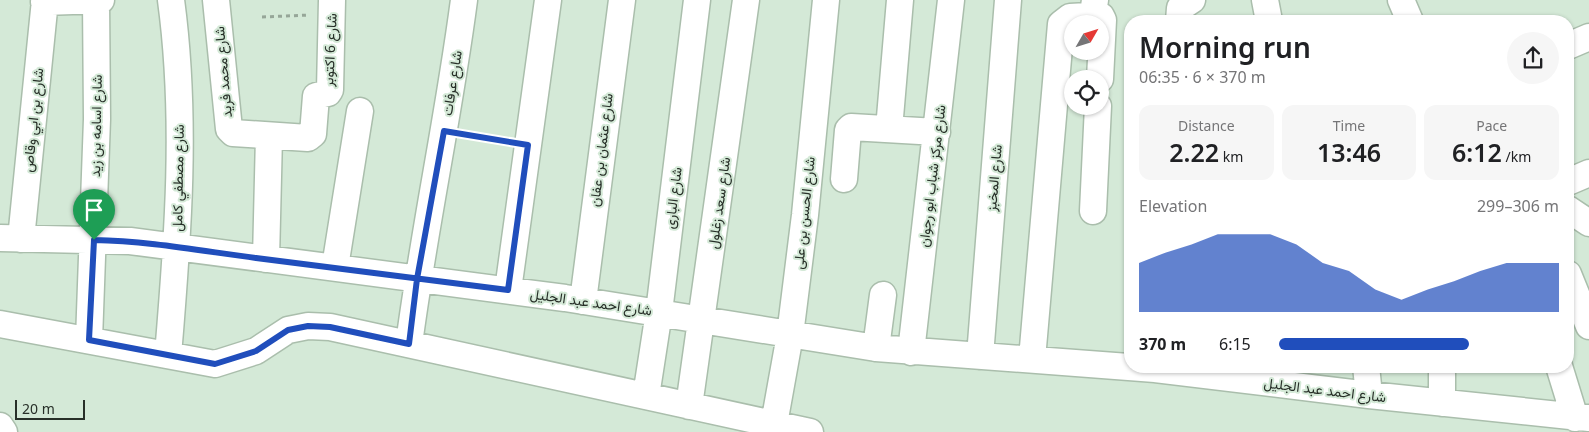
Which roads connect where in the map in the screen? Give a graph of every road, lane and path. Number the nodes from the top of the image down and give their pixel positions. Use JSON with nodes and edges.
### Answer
{"nodes":[{"id":1,"x":96,"y":0,"type":"edge"},
{"id":2,"x":101,"y":0,"type":"edge"},
{"id":3,"x":171,"y":0,"type":"edge"},
{"id":4,"x":216,"y":0,"type":"edge"},
{"id":5,"x":464,"y":0,"type":"edge"},
{"id":6,"x":548,"y":0,"type":"edge"},
{"id":7,"x":622,"y":0,"type":"edge"},
{"id":8,"x":697,"y":0,"type":"edge"},
{"id":9,"x":746,"y":0,"type":"edge"},
{"id":10,"x":826,"y":0,"type":"edge"},
{"id":11,"x":900,"y":0,"type":"edge"},
{"id":12,"x":951,"y":0,"type":"edge"},
{"id":13,"x":1008,"y":0,"type":"edge"},
{"id":14,"x":1192,"y":0,"type":"edge"},
{"id":15,"x":1265,"y":0,"type":"edge"},
{"id":16,"x":44,"y":1,"type":"edge"},
{"id":17,"x":332,"y":7,"type":"edge"},
{"id":18,"x":1094,"y":7,"type":"edge"},
{"id":19,"x":1179,"y":15,"type":"edge"},
{"id":20,"x":1268,"y":15,"type":"edge"},
{"id":21,"x":262,"y":17,"type":"dead end"},
{"id":22,"x":1589,"y":37,"type":"edge"},
{"id":23,"x":1574,"y":43,"type":"edge"},
{"id":24,"x":1100,"y":70,"type":"edge"},
{"id":25,"x":360,"y":111,"type":"dead end"},
{"id":26,"x":1098,"y":115,"type":"edge"},
{"id":27,"x":889,"y":129,"type":"junction"},
{"id":28,"x":444,"y":131,"type":"junction"},
{"id":29,"x":937,"y":132,"type":"junction"},
{"id":30,"x":269,"y":136,"type":"junction"},
{"id":31,"x":528,"y":145,"type":"junction"},
{"id":32,"x":1589,"y":173,"type":"edge"},
{"id":33,"x":844,"y":179,"type":"dead end"},
{"id":34,"x":1574,"y":179,"type":"edge"},
{"id":35,"x":1093,"y":211,"type":"dead end"},
{"id":36,"x":1574,"y":213,"type":"edge"},
{"id":37,"x":1589,"y":223,"type":"edge"},
{"id":38,"x":11,"y":239,"type":"edge"},
{"id":39,"x":94,"y":240,"type":"junction"},
{"id":40,"x":177,"y":248,"type":"junction"},
{"id":41,"x":266,"y":259,"type":"junction"},
{"id":42,"x":335,"y":268,"type":"junction"},
{"id":43,"x":417,"y":279,"type":"junction"},
{"id":44,"x":1574,"y":289,"type":"edge"},
{"id":45,"x":508,"y":290,"type":"junction"},
{"id":46,"x":884,"y":295,"type":"dead end"},
{"id":47,"x":583,"y":301,"type":"junction"},
{"id":48,"x":659,"y":312,"type":"junction"},
{"id":49,"x":703,"y":320,"type":"junction"},
{"id":50,"x":0,"y":324,"type":"edge"},
{"id":51,"x":1589,"y":326,"type":"edge"},
{"id":52,"x":790,"y":335,"type":"junction"},
{"id":53,"x":89,"y":340,"type":"junction"},
{"id":54,"x":409,"y":344,"type":"junction"},
{"id":55,"x":876,"y":348,"type":"junction"},
{"id":56,"x":911,"y":352,"type":"junction"},
{"id":57,"x":168,"y":355,"type":"junction"},
{"id":58,"x":980,"y":356,"type":"junction"},
{"id":59,"x":1032,"y":359,"type":"junction"},
{"id":60,"x":1124,"y":366,"type":"edge"},
{"id":61,"x":1250,"y":373,"type":"edge"},
{"id":62,"x":1367,"y":373,"type":"edge"},
{"id":63,"x":1442,"y":373,"type":"edge"},
{"id":64,"x":1562,"y":373,"type":"edge"},
{"id":65,"x":1310,"y":377,"type":"edge"},
{"id":66,"x":1369,"y":395,"type":"junction"},
{"id":67,"x":646,"y":396,"type":"junction"},
{"id":68,"x":1442,"y":403,"type":"junction"},
{"id":69,"x":690,"y":406,"type":"junction"},
{"id":70,"x":1582,"y":418,"type":"edge"},
{"id":71,"x":774,"y":424,"type":"junction"},
{"id":72,"x":0,"y":426,"type":"edge"},
{"id":73,"x":4,"y":432,"type":"edge"},
{"id":74,"x":810,"y":432,"type":"edge"}],
"edges":[{"from":1,"to":2,"type":"street"},
{"from":1,"to":16,"type":"street"},
{"from":1,"to":39,"type":"street","name":"شارع اسامه بن زيد"},
{"from":3,"to":40,"type":"street","name":"شارع مصطفي كامل"},
{"from":4,"to":30,"type":"street","name":"شارع محمد فريد"},
{"from":5,"to":28,"type":"street","name":"شارع عرفات"},
{"from":6,"to":31,"type":"street"},
{"from":7,"to":47,"type":"street","name":"شارع عثمان بن عفان"},
{"from":8,"to":48,"type":"street","name":"شارع البارى"},
{"from":9,"to":49,"type":"street","name":"شارع سعد زغلول"},
{"from":10,"to":52,"type":"street","name":"شارع الحسن بن على"},
{"from":11,"to":27,"type":"street"},
{"from":12,"to":29,"type":"street","name":"شارع مركز شباب ابو رجوان"},
{"from":13,"to":58,"type":"street","name":"شارع المخبز"},
{"from":14,"to":19,"type":"street"},
{"from":15,"to":20,"type":"street"},
{"from":16,"to":38,"type":"street","name":"شارع بن ابي وقاص"},
{"from":17,"to":21,"type":"path"},
{"from":17,"to":30,"type":"street","name":"شارع 6 اكتوبر"},
{"from":18,"to":24,"type":"street"},
{"from":18,"to":59,"type":"street"},
{"from":22,"to":23,"type":"street"},
{"from":25,"to":42,"type":"street"},
{"from":26,"to":35,"type":"street"},
{"from":27,"to":29,"type":"street"},
{"from":27,"to":33,"type":"street"},
{"from":28,"to":31,"type":"path"},
{"from":28,"to":43,"type":"street","name":"شارع عرفات"},
{"from":29,"to":56,"type":"street","name":"شارع مركز شباب ابو رجوان"},
{"from":30,"to":41,"type":"street"},
{"from":31,"to":45,"type":"street"},
{"from":32,"to":34,"type":"street"},
{"from":36,"to":37,"type":"street"},
{"from":38,"to":39,"type":"street","name":"شارع احمد عبد الجليل"},
{"from":39,"to":40,"type":"street","name":"شارع احمد عبد الجليل"},
{"from":39,"to":53,"type":"street","name":"شارع اسامه بن زيد"},
{"from":40,"to":41,"type":"street","name":"شارع احمد عبد الجليل"},
{"from":40,"to":57,"type":"street","name":"شارع مصطفي كامل"},
{"from":41,"to":42,"type":"street","name":"شارع احمد عبد الجليل"},
{"from":42,"to":43,"type":"street","name":"شارع احمد عبد الجليل"},
{"from":43,"to":45,"type":"street","name":"شارع احمد عبد الجليل"},
{"from":43,"to":54,"type":"street","name":"شارع عرفات"},
{"from":44,"to":51,"type":"street"},
{"from":45,"to":47,"type":"street","name":"شارع احمد عبد الجليل"},
{"from":46,"to":55,"type":"street"},
{"from":47,"to":48,"type":"street","name":"شارع احمد عبد الجليل"},
{"from":48,"to":49,"type":"street","name":"شارع احمد عبد الجليل"},
{"from":48,"to":67,"type":"street","name":"شارع البارى"},
{"from":49,"to":52,"type":"street","name":"شارع احمد عبد الجليل"},
{"from":49,"to":69,"type":"street","name":"شارع سعد زغلول"},
{"from":50,"to":53,"type":"street"},
{"from":52,"to":55,"type":"street","name":"شارع احمد عبد الجليل"},
{"from":52,"to":71,"type":"street","name":"شارع الحسن بن على"},
{"from":53,"to":57,"type":"street"},
{"from":54,"to":57,"type":"street"},
{"from":54,"to":67,"type":"street"},
{"from":55,"to":56,"type":"street","name":"شارع احمد عبد الجليل"},
{"from":56,"to":58,"type":"street","name":"شارع احمد عبد الجليل"},
{"from":58,"to":59,"type":"street","name":"شارع احمد عبد الجليل"},
{"from":59,"to":60,"type":"street","name":"شارع احمد عبد الجليل"},
{"from":61,"to":65,"type":"street","name":"شارع احمد عبد الجليل"},
{"from":62,"to":66,"type":"street"},
{"from":63,"to":68,"type":"street"},
{"from":64,"to":70,"type":"street"},
{"from":65,"to":66,"type":"street","name":"شارع احمد عبد الجليل"},
{"from":66,"to":68,"type":"street","name":"شارع احمد عبد الجليل"},
{"from":67,"to":69,"type":"street"},
{"from":68,"to":70,"type":"street","name":"شارع احمد عبد الجليل"},
{"from":69,"to":71,"type":"street"},
{"from":71,"to":74,"type":"street"},
{"from":72,"to":73,"type":"street"}]}
